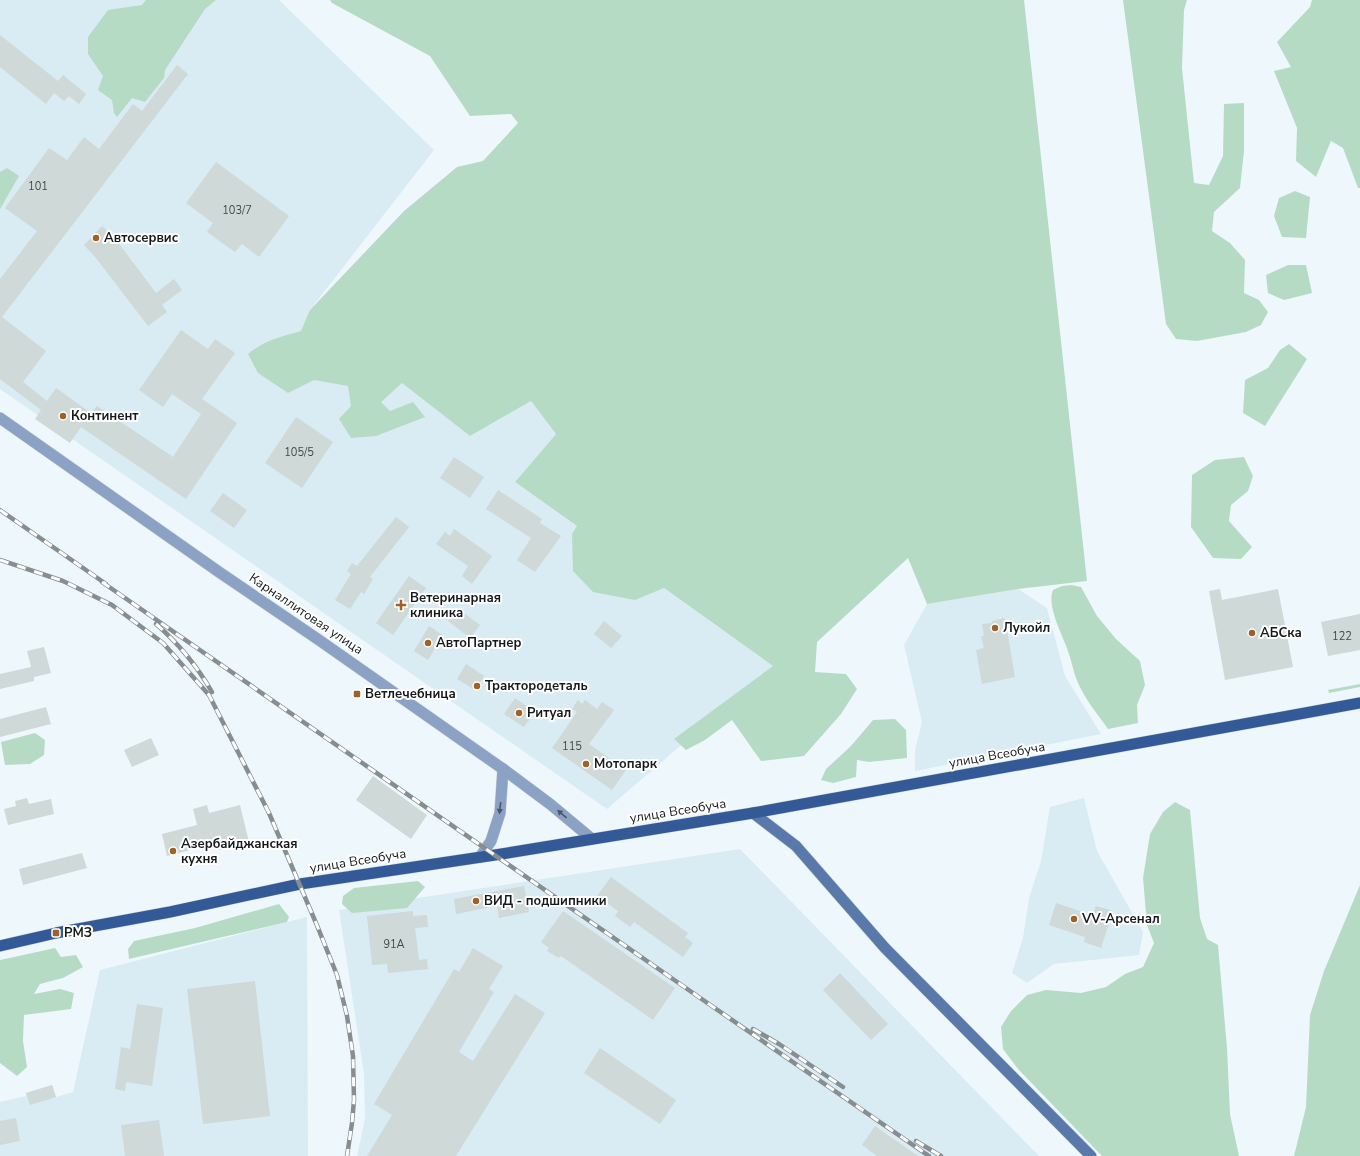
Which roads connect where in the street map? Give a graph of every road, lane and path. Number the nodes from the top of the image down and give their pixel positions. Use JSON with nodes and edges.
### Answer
{"nodes":[{"id":1,"x":0,"y":418,"type":"edge"},
{"id":2,"x":1360,"y":703,"type":"edge"},
{"id":3,"x":503,"y":769,"type":"junction"},
{"id":4,"x":753,"y":813,"type":"junction"},
{"id":5,"x":592,"y":839,"type":"junction"},
{"id":6,"x":480,"y":857,"type":"junction"},
{"id":7,"x":0,"y":946,"type":"edge"},
{"id":8,"x":1091,"y":1156,"type":"edge"}],
"edges":[{"from":1,"to":3,"type":"street","name":"Карналлитовая улица"},
{"from":2,"to":4,"type":"main road","name":"улица Всеобуча"},
{"from":5,"to":3,"type":"street","name":"Карналлитовая улица","one_way":true},
{"from":3,"to":6,"type":"street","one_way":true},
{"from":4,"to":5,"type":"main road","name":"улица Всеобуча"},
{"from":4,"to":8,"type":"main road"},
{"from":5,"to":6,"type":"main road","name":"улица Всеобуча"},
{"from":6,"to":7,"type":"main road","name":"улица Всеобуча"}]}
